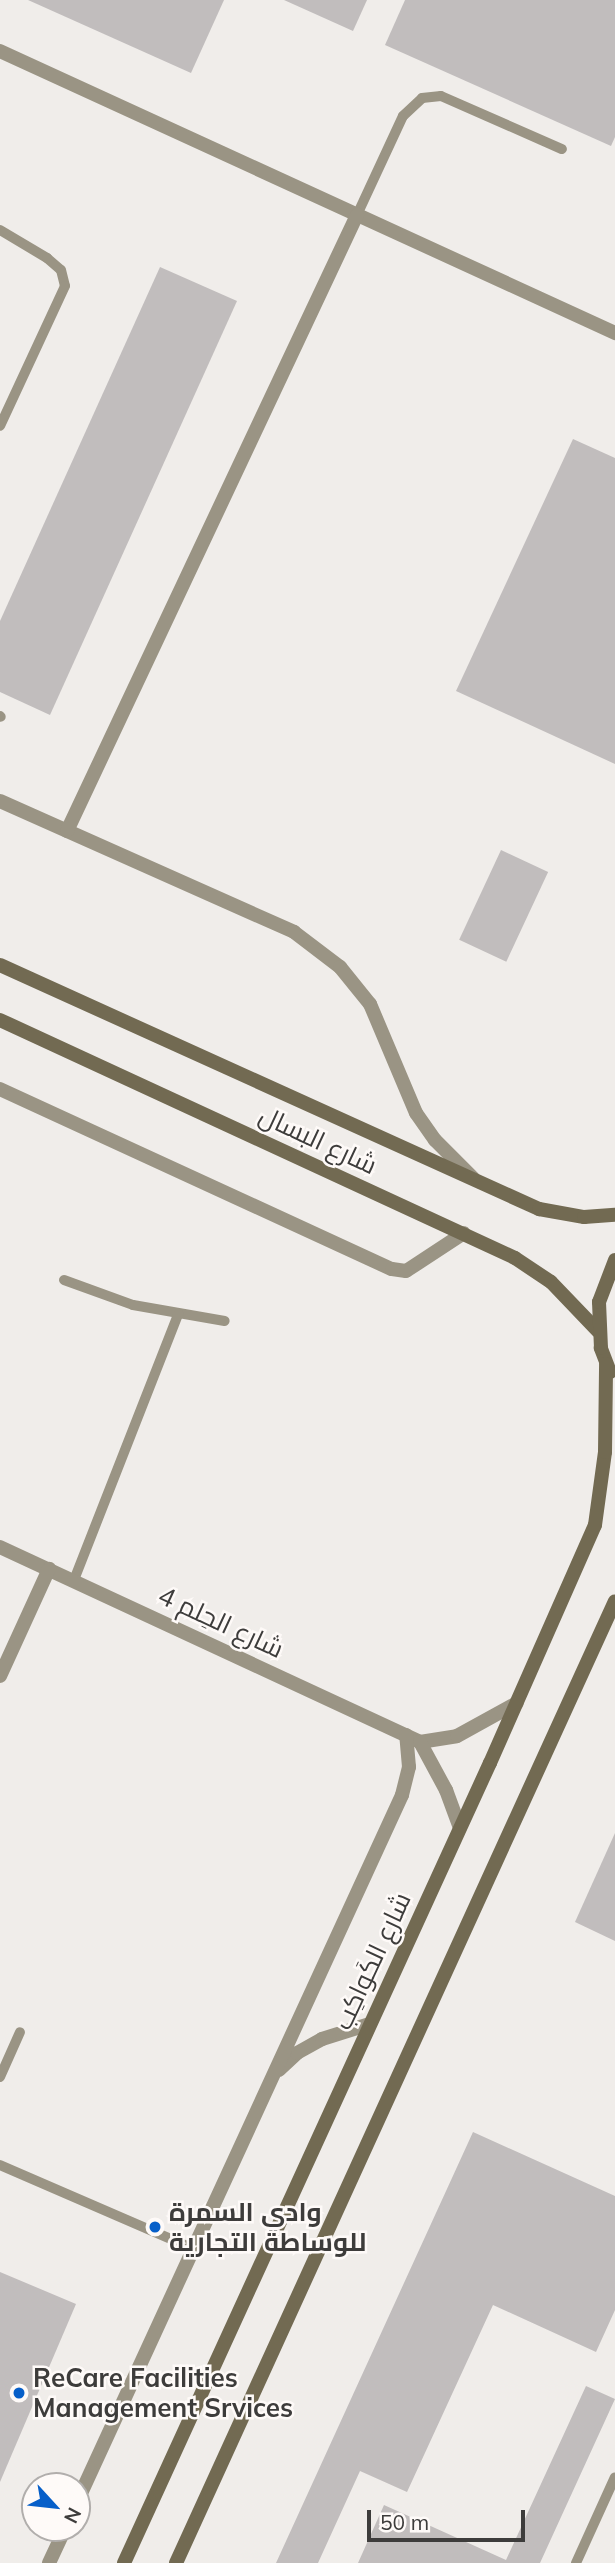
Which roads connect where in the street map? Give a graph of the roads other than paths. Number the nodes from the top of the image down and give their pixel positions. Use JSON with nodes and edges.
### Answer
{"nodes":[{"id":1,"x":0,"y":51,"type":"edge"},
{"id":2,"x":562,"y":149,"type":"dead end"},
{"id":3,"x":357,"y":215,"type":"junction"},
{"id":4,"x":0,"y":230,"type":"edge"},
{"id":5,"x":615,"y":333,"type":"edge"},
{"id":6,"x":0,"y":426,"type":"edge"},
{"id":7,"x":0,"y":801,"type":"edge"},
{"id":8,"x":67,"y":831,"type":"junction"},
{"id":9,"x":0,"y":964,"type":"edge"},
{"id":10,"x":0,"y":1020,"type":"edge"},
{"id":11,"x":0,"y":1089,"type":"edge"},
{"id":12,"x":474,"y":1179,"type":"junction"},
{"id":13,"x":615,"y":1215,"type":"edge"},
{"id":14,"x":464,"y":1233,"type":"junction"},
{"id":15,"x":615,"y":1260,"type":"edge"},
{"id":16,"x":64,"y":1280,"type":"dead end"},
{"id":17,"x":178,"y":1314,"type":"junction"},
{"id":18,"x":225,"y":1321,"type":"dead end"},
{"id":19,"x":598,"y":1331,"type":"junction"},
{"id":20,"x":606,"y":1364,"type":"junction"},
{"id":21,"x":615,"y":1381,"type":"edge"},
{"id":22,"x":0,"y":1547,"type":"edge"},
{"id":23,"x":48,"y":1569,"type":"junction"},
{"id":24,"x":74,"y":1580,"type":"junction"},
{"id":25,"x":615,"y":1601,"type":"edge"},
{"id":26,"x":0,"y":1676,"type":"edge"},
{"id":27,"x":516,"y":1703,"type":"junction"},
{"id":28,"x":406,"y":1735,"type":"junction"},
{"id":29,"x":420,"y":1742,"type":"junction"},
{"id":30,"x":460,"y":1828,"type":"junction"},
{"id":31,"x":370,"y":2024,"type":"junction"},
{"id":32,"x":20,"y":2032,"type":"dead end"},
{"id":33,"x":275,"y":2073,"type":"junction"},
{"id":34,"x":0,"y":2077,"type":"edge"},
{"id":35,"x":0,"y":2165,"type":"edge"},
{"id":36,"x":194,"y":2249,"type":"junction"},
{"id":37,"x":91,"y":2472,"type":"edge"},
{"id":38,"x":615,"y":2477,"type":"edge"},
{"id":39,"x":59,"y":2542,"type":"edge"},
{"id":40,"x":49,"y":2563,"type":"edge"},
{"id":41,"x":124,"y":2563,"type":"edge"},
{"id":42,"x":176,"y":2563,"type":"edge"},
{"id":43,"x":576,"y":2563,"type":"edge"}],
"edges":[{"from":1,"to":3,"type":"street"},
{"from":2,"to":3,"type":"lane"},
{"from":3,"to":5,"type":"street"},
{"from":3,"to":8,"type":"street"},
{"from":4,"to":6,"type":"lane"},
{"from":7,"to":8,"type":"street"},
{"from":8,"to":12,"type":"street"},
{"from":9,"to":12,"type":"street","name":"شارع البسال"},
{"from":10,"to":14,"type":"street","name":"شارع البسال"},
{"from":11,"to":14,"type":"street"},
{"from":12,"to":13,"type":"street","name":"شارع البسال"},
{"from":14,"to":19,"type":"street","name":"شارع البسال"},
{"from":15,"to":19,"type":"street"},
{"from":16,"to":17,"type":"lane"},
{"from":17,"to":18,"type":"lane"},
{"from":17,"to":24,"type":"lane"},
{"from":19,"to":20,"type":"street"},
{"from":20,"to":21,"type":"street"},
{"from":20,"to":27,"type":"street","name":"شارع الكَواكِب"},
{"from":22,"to":23,"type":"street","name":"شارع الحِلم 4"},
{"from":23,"to":24,"type":"street","name":"شارع الحِلم 4"},
{"from":23,"to":26,"type":"street"},
{"from":24,"to":28,"type":"street","name":"شارع الحِلم 4"},
{"from":25,"to":42,"type":"street"},
{"from":27,"to":29,"type":"street"},
{"from":27,"to":30,"type":"street","name":"شارع الكَواكِب"},
{"from":28,"to":29,"type":"street","name":"شارع الحِلم 4"},
{"from":28,"to":33,"type":"street"},
{"from":29,"to":30,"type":"street"},
{"from":30,"to":31,"type":"street","name":"شارع الكَواكِب"},
{"from":31,"to":33,"type":"street"},
{"from":31,"to":41,"type":"street","name":"شارع الكَواكِب"},
{"from":32,"to":34,"type":"lane"},
{"from":33,"to":36,"type":"street"},
{"from":35,"to":36,"type":"lane"},
{"from":36,"to":37,"type":"street"},
{"from":38,"to":43,"type":"lane"},
{"from":39,"to":40,"type":"street"}]}
